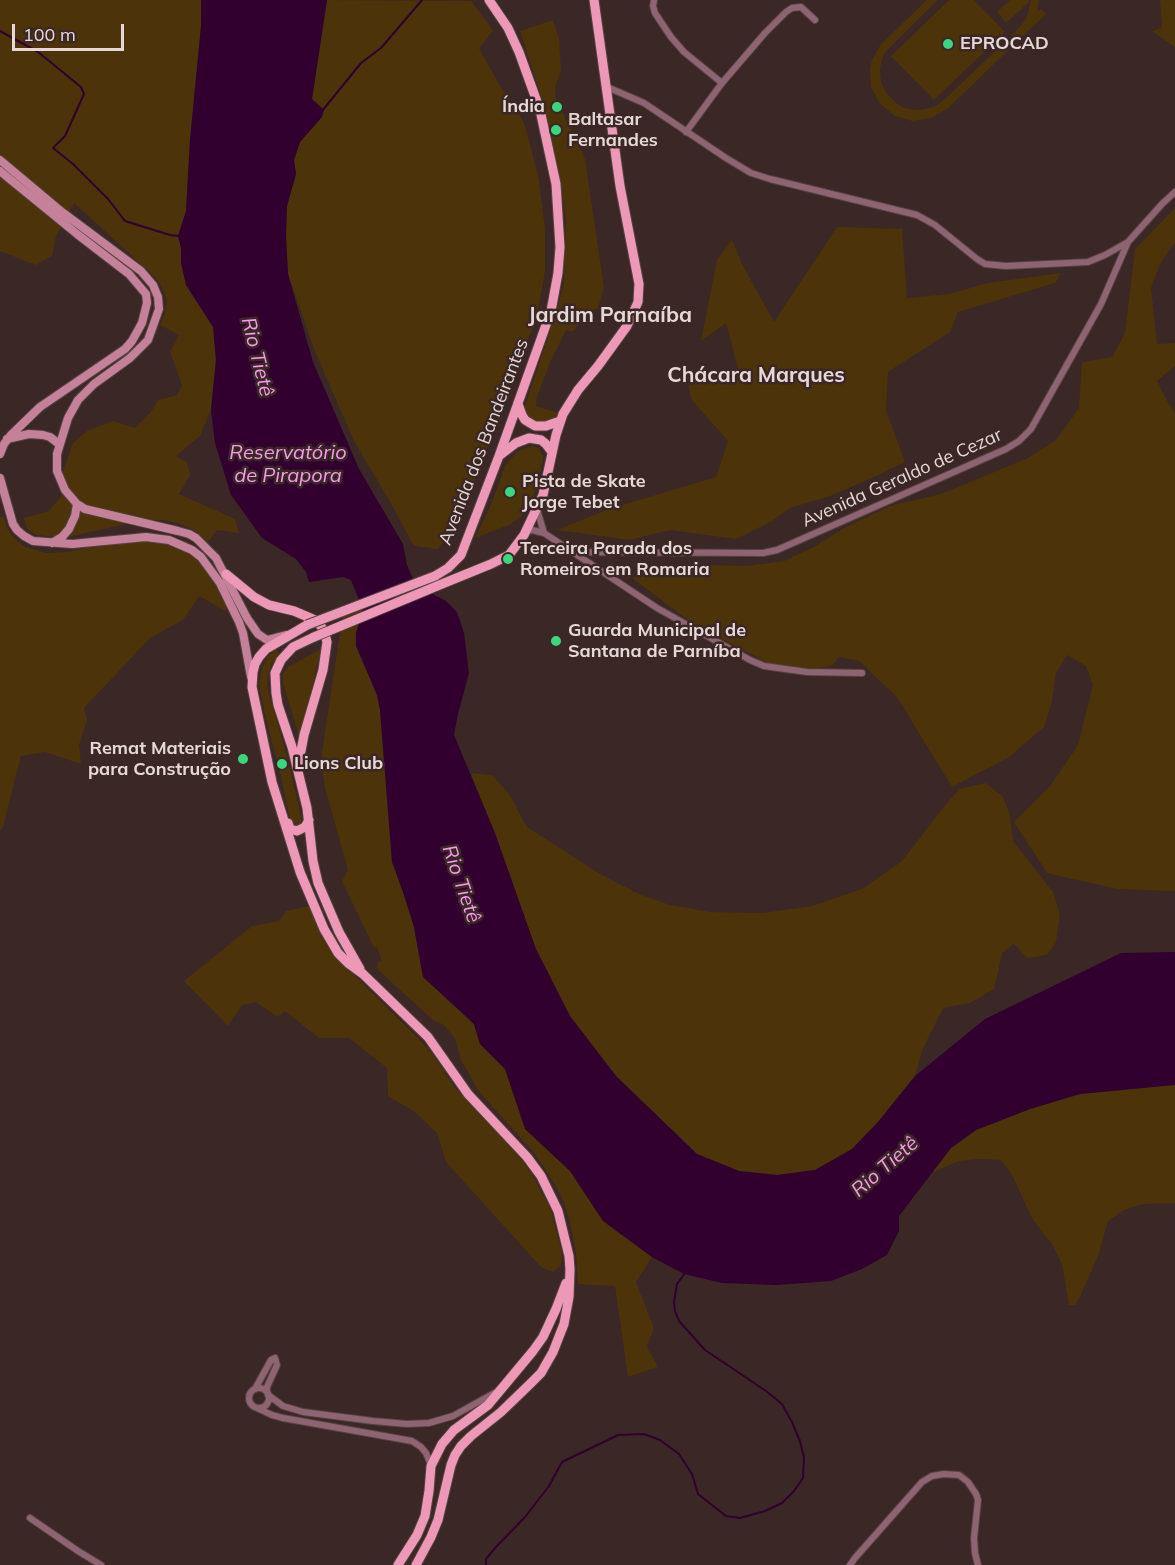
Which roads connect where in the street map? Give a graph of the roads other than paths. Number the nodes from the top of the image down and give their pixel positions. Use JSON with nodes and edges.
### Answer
{"nodes":[{"id":1,"x":489,"y":0,"type":"edge"},
{"id":2,"x":594,"y":0,"type":"edge"},
{"id":3,"x":654,"y":0,"type":"edge"},
{"id":4,"x":815,"y":20,"type":"dead end"},
{"id":5,"x":723,"y":83,"type":"junction"},
{"id":6,"x":607,"y":87,"type":"junction"},
{"id":7,"x":686,"y":132,"type":"junction"},
{"id":8,"x":0,"y":160,"type":"edge"},
{"id":9,"x":0,"y":171,"type":"edge"},
{"id":10,"x":1175,"y":192,"type":"edge"},
{"id":11,"x":1128,"y":242,"type":"junction"},
{"id":12,"x":518,"y":404,"type":"junction"},
{"id":13,"x":560,"y":422,"type":"junction"},
{"id":14,"x":7,"y":439,"type":"junction"},
{"id":15,"x":59,"y":444,"type":"junction"},
{"id":16,"x":552,"y":452,"type":"junction"},
{"id":17,"x":0,"y":454,"type":"edge"},
{"id":18,"x":499,"y":456,"type":"junction"},
{"id":19,"x":0,"y":478,"type":"edge"},
{"id":20,"x":77,"y":504,"type":"junction"},
{"id":21,"x":537,"y":509,"type":"junction"},
{"id":22,"x":544,"y":533,"type":"junction"},
{"id":23,"x":524,"y":535,"type":"junction"},
{"id":24,"x":52,"y":543,"type":"junction"},
{"id":25,"x":574,"y":552,"type":"junction"},
{"id":26,"x":226,"y":574,"type":"junction"},
{"id":27,"x":292,"y":633,"type":"junction"},
{"id":28,"x":862,"y":673,"type":"dead end"},
{"id":29,"x":252,"y":687,"type":"junction"},
{"id":30,"x":298,"y":769,"type":"junction"},
{"id":31,"x":272,"y":782,"type":"junction"},
{"id":32,"x":309,"y":820,"type":"junction"},
{"id":33,"x":363,"y":974,"type":"junction"},
{"id":34,"x":570,"y":1269,"type":"junction"},
{"id":35,"x":255,"y":1389,"type":"junction"},
{"id":36,"x":501,"y":1389,"type":"junction"},
{"id":37,"x":267,"y":1394,"type":"junction"},
{"id":38,"x":257,"y":1407,"type":"junction"},
{"id":39,"x":431,"y":1466,"type":"junction"},
{"id":40,"x":30,"y":1518,"type":"dead end"},
{"id":41,"x":101,"y":1565,"type":"edge"},
{"id":42,"x":398,"y":1565,"type":"edge"},
{"id":43,"x":416,"y":1565,"type":"edge"},
{"id":44,"x":850,"y":1565,"type":"edge"},
{"id":45,"x":978,"y":1565,"type":"edge"}],
"edges":[{"from":1,"to":12,"type":"main road","name":"Avenida dos Bandeirantes"},
{"from":2,"to":6,"type":"main road"},
{"from":3,"to":5,"type":"street"},
{"from":4,"to":5,"type":"street"},
{"from":5,"to":7,"type":"street"},
{"from":6,"to":7,"type":"street"},
{"from":6,"to":13,"type":"main road"},
{"from":7,"to":11,"type":"street"},
{"from":8,"to":15,"type":"main road"},
{"from":9,"to":14,"type":"main road"},
{"from":10,"to":11,"type":"street","name":"Avenida Geraldo de Cezar"},
{"from":11,"to":25,"type":"street","name":"Avenida Geraldo de Cezar"},
{"from":12,"to":13,"type":"main road"},
{"from":12,"to":18,"type":"main road","name":"Avenida dos Bandeirantes"},
{"from":13,"to":16,"type":"main road"},
{"from":14,"to":15,"type":"main road"},
{"from":14,"to":17,"type":"main road"},
{"from":15,"to":20,"type":"main road"},
{"from":16,"to":18,"type":"main road"},
{"from":16,"to":21,"type":"main road"},
{"from":18,"to":27,"type":"main road","name":"Avenida dos Bandeirantes","bridge":true},
{"from":19,"to":24,"type":"main road"},
{"from":20,"to":24,"type":"main road"},
{"from":20,"to":26,"type":"main road"},
{"from":21,"to":22,"type":"street"},
{"from":21,"to":23,"type":"main road"},
{"from":22,"to":23,"type":"street"},
{"from":22,"to":25,"type":"street"},
{"from":23,"to":30,"type":"main road","bridge":true},
{"from":24,"to":29,"type":"main road"},
{"from":25,"to":28,"type":"street"},
{"from":26,"to":27,"type":"main road"},
{"from":26,"to":30,"type":"main road"},
{"from":27,"to":29,"type":"main road","name":"Avenida dos Bandeirantes"},
{"from":29,"to":31,"type":"main road"},
{"from":30,"to":32,"type":"main road"},
{"from":31,"to":32,"type":"main road"},
{"from":31,"to":33,"type":"main road"},
{"from":32,"to":33,"type":"main road"},
{"from":33,"to":34,"type":"main road"},
{"from":34,"to":36,"type":"main road"},
{"from":34,"to":43,"type":"main road"},
{"from":35,"to":37,"type":"street"},
{"from":35,"to":37,"type":"street"},
{"from":35,"to":38,"type":"street"},
{"from":36,"to":37,"type":"street"},
{"from":36,"to":39,"type":"main road"},
{"from":37,"to":38,"type":"street"},
{"from":38,"to":39,"type":"street"},
{"from":39,"to":42,"type":"main road"},
{"from":40,"to":41,"type":"street"},
{"from":44,"to":45,"type":"street"}]}
